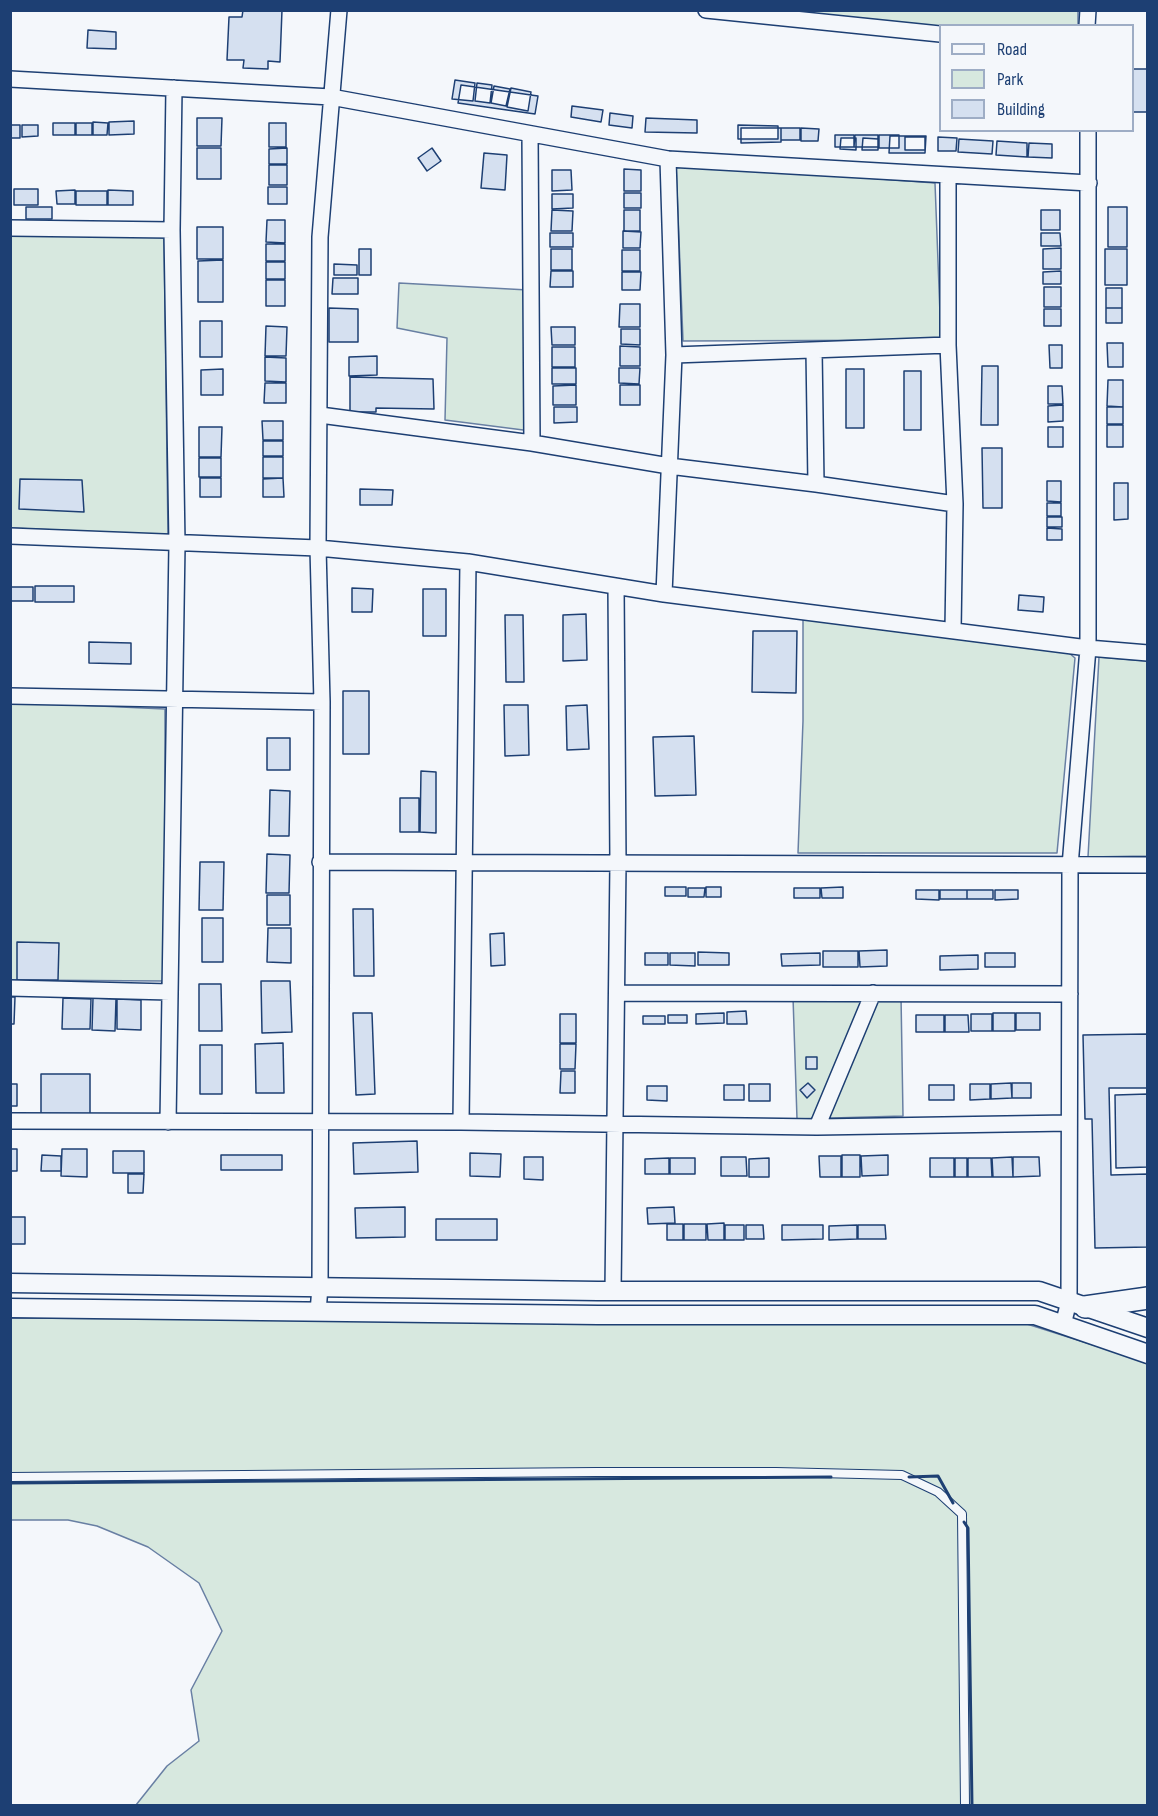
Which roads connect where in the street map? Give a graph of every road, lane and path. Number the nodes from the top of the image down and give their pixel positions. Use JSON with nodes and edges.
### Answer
{"nodes":[{"id":1,"x":339,"y":10,"type":"edge"},
{"id":2,"x":706,"y":10,"type":"edge"},
{"id":3,"x":939,"y":34,"type":"edge"},
{"id":4,"x":10,"y":79,"type":"edge"},
{"id":5,"x":174,"y":88,"type":"junction"},
{"id":6,"x":332,"y":97,"type":"junction"},
{"id":7,"x":1088,"y":132,"type":"edge"},
{"id":8,"x":530,"y":134,"type":"junction"},
{"id":9,"x":668,"y":159,"type":"junction"},
{"id":10,"x":948,"y":175,"type":"junction"},
{"id":11,"x":1089,"y":183,"type":"junction"},
{"id":12,"x":10,"y":228,"type":"edge"},
{"id":13,"x":172,"y":230,"type":"junction"},
{"id":14,"x":948,"y":345,"type":"junction"},
{"id":15,"x":814,"y":350,"type":"junction"},
{"id":16,"x":674,"y":355,"type":"junction"},
{"id":17,"x":320,"y":415,"type":"junction"},
{"id":18,"x":532,"y":443,"type":"junction"},
{"id":19,"x":669,"y":466,"type":"junction"},
{"id":20,"x":816,"y":484,"type":"junction"},
{"id":21,"x":955,"y":504,"type":"junction"},
{"id":22,"x":10,"y":536,"type":"edge"},
{"id":23,"x":177,"y":544,"type":"junction"},
{"id":24,"x":318,"y":548,"type":"junction"},
{"id":25,"x":468,"y":562,"type":"junction"},
{"id":26,"x":616,"y":586,"type":"junction"},
{"id":27,"x":664,"y":594,"type":"junction"},
{"id":28,"x":953,"y":630,"type":"junction"},
{"id":29,"x":1088,"y":648,"type":"junction"},
{"id":30,"x":1148,"y":653,"type":"edge"},
{"id":31,"x":10,"y":696,"type":"edge"},
{"id":32,"x":174,"y":700,"type":"junction"},
{"id":33,"x":322,"y":702,"type":"junction"},
{"id":34,"x":320,"y":862,"type":"junction"},
{"id":35,"x":463,"y":863,"type":"junction"},
{"id":36,"x":618,"y":863,"type":"junction"},
{"id":37,"x":1148,"y":865,"type":"edge"},
{"id":38,"x":1070,"y":866,"type":"junction"},
{"id":39,"x":10,"y":988,"type":"edge"},
{"id":40,"x":170,"y":992,"type":"junction"},
{"id":41,"x":617,"y":993,"type":"junction"},
{"id":42,"x":873,"y":993,"type":"junction"},
{"id":43,"x":1070,"y":994,"type":"junction"},
{"id":44,"x":10,"y":1121,"type":"edge"},
{"id":45,"x":168,"y":1122,"type":"junction"},
{"id":46,"x":320,"y":1122,"type":"junction"},
{"id":47,"x":461,"y":1122,"type":"junction"},
{"id":48,"x":1069,"y":1123,"type":"junction"},
{"id":49,"x":615,"y":1125,"type":"junction"},
{"id":50,"x":817,"y":1127,"type":"junction"},
{"id":51,"x":10,"y":1283,"type":"edge"},
{"id":52,"x":320,"y":1287,"type":"junction"},
{"id":53,"x":614,"y":1291,"type":"junction"},
{"id":54,"x":1148,"y":1298,"type":"edge"},
{"id":55,"x":1077,"y":1304,"type":"junction"},
{"id":56,"x":10,"y":1308,"type":"edge"},
{"id":57,"x":318,"y":1312,"type":"junction"},
{"id":58,"x":1063,"y":1325,"type":"junction"},
{"id":59,"x":1148,"y":1328,"type":"edge"},
{"id":60,"x":1148,"y":1354,"type":"edge"},
{"id":61,"x":10,"y":1477,"type":"edge"},
{"id":62,"x":965,"y":1806,"type":"edge"}],
"edges":[{"from":1,"to":6,"type":"street"},
{"from":2,"to":3,"type":"street"},
{"from":4,"to":5,"type":"street"},
{"from":5,"to":6,"type":"street"},
{"from":5,"to":13,"type":"street"},
{"from":6,"to":8,"type":"street"},
{"from":6,"to":17,"type":"street"},
{"from":7,"to":11,"type":"street"},
{"from":8,"to":9,"type":"street"},
{"from":8,"to":18,"type":"street"},
{"from":9,"to":10,"type":"street"},
{"from":9,"to":16,"type":"street"},
{"from":10,"to":11,"type":"street"},
{"from":10,"to":14,"type":"street"},
{"from":11,"to":29,"type":"street"},
{"from":12,"to":13,"type":"street"},
{"from":13,"to":23,"type":"street"},
{"from":14,"to":15,"type":"street"},
{"from":14,"to":21,"type":"street"},
{"from":15,"to":16,"type":"street"},
{"from":15,"to":20,"type":"street"},
{"from":16,"to":19,"type":"street"},
{"from":17,"to":18,"type":"street"},
{"from":17,"to":24,"type":"street"},
{"from":18,"to":19,"type":"street"},
{"from":19,"to":20,"type":"street"},
{"from":19,"to":27,"type":"street"},
{"from":20,"to":21,"type":"street"},
{"from":21,"to":28,"type":"street"},
{"from":22,"to":23,"type":"street"},
{"from":23,"to":24,"type":"street"},
{"from":23,"to":32,"type":"street"},
{"from":24,"to":25,"type":"street"},
{"from":24,"to":33,"type":"street"},
{"from":25,"to":26,"type":"street"},
{"from":25,"to":35,"type":"street"},
{"from":26,"to":27,"type":"street"},
{"from":26,"to":36,"type":"street"},
{"from":27,"to":28,"type":"street"},
{"from":28,"to":29,"type":"street"},
{"from":29,"to":30,"type":"street"},
{"from":29,"to":38,"type":"street"},
{"from":31,"to":32,"type":"street"},
{"from":32,"to":33,"type":"street"},
{"from":32,"to":40,"type":"street"},
{"from":33,"to":34,"type":"street"},
{"from":34,"to":35,"type":"street"},
{"from":34,"to":46,"type":"street"},
{"from":35,"to":36,"type":"street"},
{"from":35,"to":47,"type":"street"},
{"from":36,"to":38,"type":"street"},
{"from":36,"to":41,"type":"street"},
{"from":37,"to":38,"type":"street"},
{"from":38,"to":43,"type":"street"},
{"from":39,"to":40,"type":"street"},
{"from":40,"to":45,"type":"street"},
{"from":41,"to":42,"type":"street"},
{"from":41,"to":49,"type":"street"},
{"from":42,"to":43,"type":"street"},
{"from":42,"to":50,"type":"street"},
{"from":43,"to":48,"type":"street"},
{"from":44,"to":45,"type":"street"},
{"from":45,"to":46,"type":"street"},
{"from":46,"to":47,"type":"street"},
{"from":46,"to":52,"type":"street"},
{"from":47,"to":49,"type":"street"},
{"from":48,"to":50,"type":"street"},
{"from":48,"to":55,"type":"street"},
{"from":49,"to":50,"type":"street"},
{"from":49,"to":53,"type":"street"},
{"from":51,"to":52,"type":"street"},
{"from":52,"to":53,"type":"street"},
{"from":52,"to":57,"type":"street"},
{"from":53,"to":55,"type":"street"},
{"from":54,"to":55,"type":"main road"},
{"from":55,"to":58,"type":"street"},
{"from":55,"to":59,"type":"street"},
{"from":56,"to":57,"type":"street"},
{"from":57,"to":58,"type":"street"},
{"from":58,"to":60,"type":"street"},
{"from":61,"to":62,"type":"lane"}]}
